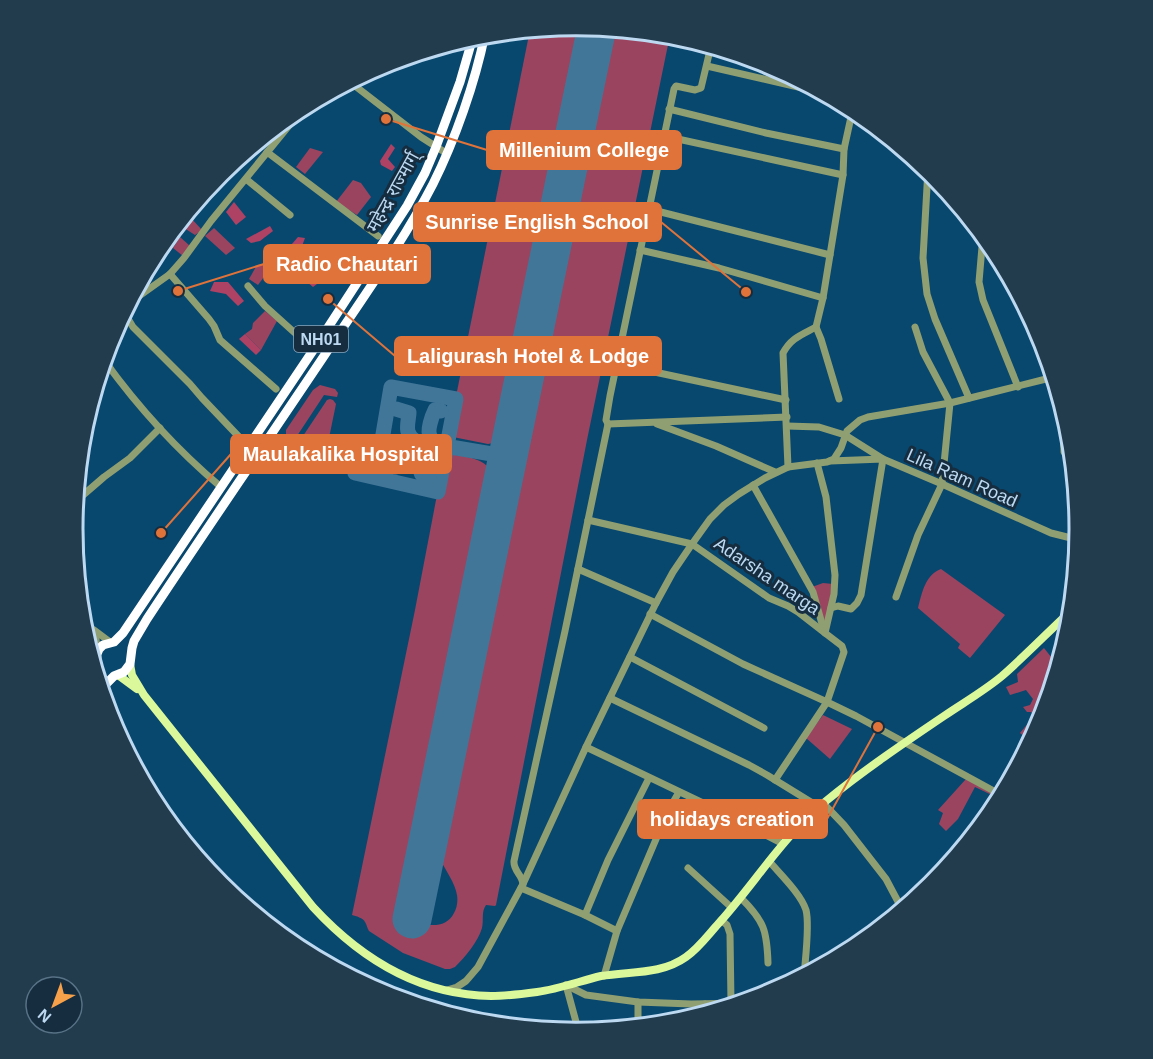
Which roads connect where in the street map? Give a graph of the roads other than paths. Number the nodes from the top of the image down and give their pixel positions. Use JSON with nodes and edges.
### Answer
{"nodes":[{"id":1,"x":482,"y":45,"type":"edge"},
{"id":2,"x":470,"y":48,"type":"edge"},
{"id":3,"x":709,"y":54,"type":"edge"},
{"id":4,"x":706,"y":66,"type":"junction"},
{"id":5,"x":786,"y":83,"type":"edge"},
{"id":6,"x":357,"y":87,"type":"edge"},
{"id":7,"x":669,"y":109,"type":"junction"},
{"id":8,"x":851,"y":119,"type":"edge"},
{"id":9,"x":282,"y":133,"type":"edge"},
{"id":10,"x":664,"y":136,"type":"junction"},
{"id":11,"x":436,"y":147,"type":"junction"},
{"id":12,"x":844,"y":149,"type":"junction"},
{"id":13,"x":267,"y":152,"type":"junction"},
{"id":14,"x":446,"y":153,"type":"junction"},
{"id":15,"x":843,"y":175,"type":"junction"},
{"id":16,"x":246,"y":179,"type":"junction"},
{"id":17,"x":927,"y":183,"type":"edge"},
{"id":18,"x":649,"y":209,"type":"junction"},
{"id":19,"x":290,"y":215,"type":"dead end"},
{"id":20,"x":378,"y":236,"type":"dead end"},
{"id":21,"x":982,"y":248,"type":"edge"},
{"id":22,"x":640,"y":250,"type":"junction"},
{"id":23,"x":330,"y":254,"type":"dead end"},
{"id":24,"x":830,"y":255,"type":"junction"},
{"id":25,"x":354,"y":273,"type":"dead end"},
{"id":26,"x":170,"y":274,"type":"junction"},
{"id":27,"x":248,"y":286,"type":"dead end"},
{"id":28,"x":144,"y":293,"type":"edge"},
{"id":29,"x":823,"y":298,"type":"junction"},
{"id":30,"x":130,"y":321,"type":"edge"},
{"id":31,"x":816,"y":327,"type":"junction"},
{"id":32,"x":915,"y":327,"type":"dead end"},
{"id":33,"x":306,"y":343,"type":"dead end"},
{"id":34,"x":617,"y":364,"type":"junction"},
{"id":35,"x":110,"y":368,"type":"edge"},
{"id":36,"x":1046,"y":378,"type":"edge"},
{"id":37,"x":1018,"y":387,"type":"junction"},
{"id":38,"x":276,"y":389,"type":"dead end"},
{"id":39,"x":969,"y":398,"type":"junction"},
{"id":40,"x":839,"y":399,"type":"dead end"},
{"id":41,"x":786,"y":400,"type":"junction"},
{"id":42,"x":950,"y":404,"type":"junction"},
{"id":43,"x":787,"y":417,"type":"junction"},
{"id":44,"x":655,"y":423,"type":"junction"},
{"id":45,"x":608,"y":424,"type":"junction"},
{"id":46,"x":787,"y":426,"type":"junction"},
{"id":47,"x":160,"y":428,"type":"junction"},
{"id":48,"x":845,"y":435,"type":"junction"},
{"id":49,"x":242,"y":440,"type":"dead end"},
{"id":50,"x":883,"y":459,"type":"junction"},
{"id":51,"x":830,"y":461,"type":"junction"},
{"id":52,"x":817,"y":463,"type":"junction"},
{"id":53,"x":788,"y":467,"type":"junction"},
{"id":54,"x":775,"y":472,"type":"junction"},
{"id":55,"x":942,"y":484,"type":"junction"},
{"id":56,"x":753,"y":485,"type":"junction"},
{"id":57,"x":221,"y":488,"type":"junction"},
{"id":58,"x":84,"y":494,"type":"edge"},
{"id":59,"x":588,"y":520,"type":"junction"},
{"id":60,"x":1070,"y":538,"type":"edge"},
{"id":61,"x":692,"y":544,"type":"junction"},
{"id":62,"x":578,"y":569,"type":"junction"},
{"id":63,"x":896,"y":597,"type":"dead end"},
{"id":64,"x":656,"y":603,"type":"junction"},
{"id":65,"x":831,"y":608,"type":"junction"},
{"id":66,"x":650,"y":614,"type":"junction"},
{"id":67,"x":1062,"y":619,"type":"edge"},
{"id":68,"x":93,"y":629,"type":"edge"},
{"id":69,"x":825,"y":633,"type":"junction"},
{"id":70,"x":112,"y":642,"type":"junction"},
{"id":71,"x":99,"y":653,"type":"edge"},
{"id":72,"x":630,"y":657,"type":"junction"},
{"id":73,"x":130,"y":661,"type":"junction"},
{"id":74,"x":105,"y":673,"type":"edge"},
{"id":75,"x":116,"y":675,"type":"junction"},
{"id":76,"x":108,"y":683,"type":"edge"},
{"id":77,"x":144,"y":695,"type":"junction"},
{"id":78,"x":610,"y":698,"type":"junction"},
{"id":79,"x":827,"y":702,"type":"junction"},
{"id":80,"x":764,"y":728,"type":"dead end"},
{"id":81,"x":904,"y":742,"type":"junction"},
{"id":82,"x":586,"y":747,"type":"junction"},
{"id":83,"x":649,"y":778,"type":"junction"},
{"id":84,"x":775,"y":780,"type":"junction"},
{"id":85,"x":679,"y":792,"type":"junction"},
{"id":86,"x":994,"y":792,"type":"edge"},
{"id":87,"x":821,"y":805,"type":"junction"},
{"id":88,"x":783,"y":844,"type":"junction"},
{"id":89,"x":769,"y":861,"type":"junction"},
{"id":90,"x":688,"y":868,"type":"dead end"},
{"id":91,"x":522,"y":886,"type":"junction"},
{"id":92,"x":741,"y":898,"type":"junction"},
{"id":93,"x":899,"y":903,"type":"edge"},
{"id":94,"x":732,"y":908,"type":"junction"},
{"id":95,"x":585,"y":915,"type":"junction"},
{"id":96,"x":721,"y":920,"type":"junction"},
{"id":97,"x":617,"y":931,"type":"junction"},
{"id":98,"x":768,"y":963,"type":"dead end"},
{"id":99,"x":805,"y":967,"type":"edge"},
{"id":100,"x":604,"y":976,"type":"junction"},
{"id":101,"x":566,"y":985,"type":"junction"},
{"id":102,"x":445,"y":991,"type":"junction"},
{"id":103,"x":731,"y":998,"type":"edge"},
{"id":104,"x":638,"y":1002,"type":"junction"},
{"id":105,"x":705,"y":1004,"type":"joint"},
{"id":106,"x":712,"y":1004,"type":"edge"},
{"id":107,"x":638,"y":1019,"type":"edge"},
{"id":108,"x":576,"y":1023,"type":"edge"}],
"edges":[{"from":1,"to":14,"type":"highway","name":"महेन्द्र राज्मार्ग्","number":"NH01"},
{"from":2,"to":11,"type":"highway","name":"महेन्द्र राज्मार्ग्","number":"NH01"},
{"from":3,"to":4,"type":"street"},
{"from":4,"to":5,"type":"street"},
{"from":4,"to":7,"type":"street"},
{"from":6,"to":11,"type":"street"},
{"from":7,"to":10,"type":"street"},
{"from":7,"to":12,"type":"street"},
{"from":8,"to":12,"type":"street"},
{"from":9,"to":13,"type":"street"},
{"from":10,"to":15,"type":"street"},
{"from":10,"to":18,"type":"street"},
{"from":11,"to":14,"type":"street"},
{"from":11,"to":57,"type":"highway","name":"महेन्द्र राज्मार्ग्","number":"NH01"},
{"from":12,"to":15,"type":"street"},
{"from":13,"to":16,"type":"street"},
{"from":13,"to":20,"type":"street"},
{"from":14,"to":73,"type":"highway","name":"महेन्द्र राज्मार्ग्","number":"NH01"},
{"from":15,"to":24,"type":"street"},
{"from":16,"to":19,"type":"street"},
{"from":16,"to":26,"type":"street"},
{"from":17,"to":39,"type":"street"},
{"from":18,"to":22,"type":"street"},
{"from":18,"to":24,"type":"street"},
{"from":21,"to":37,"type":"street"},
{"from":22,"to":29,"type":"street"},
{"from":22,"to":34,"type":"street"},
{"from":23,"to":25,"type":"street"},
{"from":24,"to":29,"type":"street"},
{"from":26,"to":28,"type":"street"},
{"from":26,"to":38,"type":"street"},
{"from":27,"to":33,"type":"street"},
{"from":29,"to":31,"type":"street"},
{"from":30,"to":49,"type":"street"},
{"from":31,"to":40,"type":"street"},
{"from":31,"to":41,"type":"street"},
{"from":32,"to":42,"type":"street"},
{"from":34,"to":41,"type":"street"},
{"from":34,"to":45,"type":"street"},
{"from":35,"to":47,"type":"street"},
{"from":36,"to":37,"type":"street"},
{"from":37,"to":39,"type":"street"},
{"from":39,"to":42,"type":"street"},
{"from":41,"to":43,"type":"street"},
{"from":42,"to":48,"type":"street"},
{"from":42,"to":55,"type":"street"},
{"from":43,"to":44,"type":"street"},
{"from":43,"to":46,"type":"street"},
{"from":44,"to":45,"type":"street"},
{"from":44,"to":54,"type":"street"},
{"from":45,"to":59,"type":"street"},
{"from":46,"to":48,"type":"street"},
{"from":46,"to":53,"type":"street"},
{"from":47,"to":57,"type":"street"},
{"from":47,"to":58,"type":"street"},
{"from":48,"to":50,"type":"street"},
{"from":48,"to":51,"type":"street"},
{"from":50,"to":51,"type":"street","name":"Lila Ram Road"},
{"from":50,"to":55,"type":"street","name":"Lila Ram Road"},
{"from":50,"to":65,"type":"street"},
{"from":51,"to":52,"type":"street","name":"Lila Ram Road"},
{"from":52,"to":53,"type":"street","name":"Lila Ram Road"},
{"from":52,"to":65,"type":"street"},
{"from":53,"to":54,"type":"street","name":"Lila Ram Road"},
{"from":54,"to":56,"type":"street","name":"Lila Ram Road"},
{"from":55,"to":60,"type":"street","name":"Lila Ram Road"},
{"from":55,"to":63,"type":"street"},
{"from":56,"to":61,"type":"street","name":"Lila Ram Road"},
{"from":56,"to":69,"type":"street"},
{"from":57,"to":70,"type":"highway","name":"महेन्द्र राज्मार्ग्","number":"NH01"},
{"from":59,"to":61,"type":"street"},
{"from":59,"to":62,"type":"street"},
{"from":61,"to":64,"type":"street","name":"Lila Ram Road"},
{"from":61,"to":69,"type":"street","name":"Adarsha marga"},
{"from":62,"to":64,"type":"street"},
{"from":62,"to":91,"type":"street"},
{"from":64,"to":66,"type":"street","name":"Lila Ram Road"},
{"from":65,"to":69,"type":"street"},
{"from":66,"to":72,"type":"street","name":"Lila Ram Road"},
{"from":66,"to":79,"type":"street"},
{"from":67,"to":81,"type":"main road"},
{"from":68,"to":70,"type":"street"},
{"from":69,"to":79,"type":"street"},
{"from":70,"to":71,"type":"highway","name":"महेन्द्र राज्मार्ग्","number":"NH01"},
{"from":70,"to":73,"type":"highway"},
{"from":72,"to":78,"type":"street","name":"Lila Ram Road"},
{"from":72,"to":80,"type":"street"},
{"from":73,"to":75,"type":"highway","name":"महेन्द्र राज्मार्ग्","number":"NH01"},
{"from":73,"to":77,"type":"main road"},
{"from":74,"to":75,"type":"highway"},
{"from":75,"to":76,"type":"highway","name":"महेन्द्र राज्मार्ग्","number":"NH01"},
{"from":75,"to":77,"type":"main road"},
{"from":77,"to":102,"type":"main road"},
{"from":78,"to":82,"type":"street","name":"Lila Ram Road"},
{"from":78,"to":84,"type":"street"},
{"from":79,"to":81,"type":"street"},
{"from":79,"to":84,"type":"street"},
{"from":81,"to":86,"type":"street"},
{"from":81,"to":87,"type":"main road"},
{"from":82,"to":83,"type":"street"},
{"from":82,"to":91,"type":"street","name":"Lila Ram Road"},
{"from":83,"to":85,"type":"street"},
{"from":83,"to":95,"type":"street"},
{"from":84,"to":87,"type":"street"},
{"from":85,"to":88,"type":"street"},
{"from":85,"to":97,"type":"street"},
{"from":87,"to":88,"type":"main road"},
{"from":87,"to":93,"type":"street"},
{"from":88,"to":89,"type":"main road"},
{"from":89,"to":92,"type":"main road"},
{"from":89,"to":99,"type":"street"},
{"from":90,"to":94,"type":"street"},
{"from":91,"to":95,"type":"street"},
{"from":91,"to":102,"type":"street","name":"Lila Ram Road"},
{"from":92,"to":94,"type":"main road"},
{"from":92,"to":98,"type":"street"},
{"from":94,"to":96,"type":"main road"},
{"from":95,"to":97,"type":"street"},
{"from":96,"to":100,"type":"main road"},
{"from":96,"to":103,"type":"street"},
{"from":97,"to":100,"type":"street"},
{"from":100,"to":101,"type":"main road"},
{"from":101,"to":102,"type":"main road"},
{"from":101,"to":104,"type":"street"},
{"from":101,"to":108,"type":"street"},
{"from":104,"to":105,"type":"street"},
{"from":104,"to":107,"type":"street"},
{"from":105,"to":106,"type":"street"}]}
